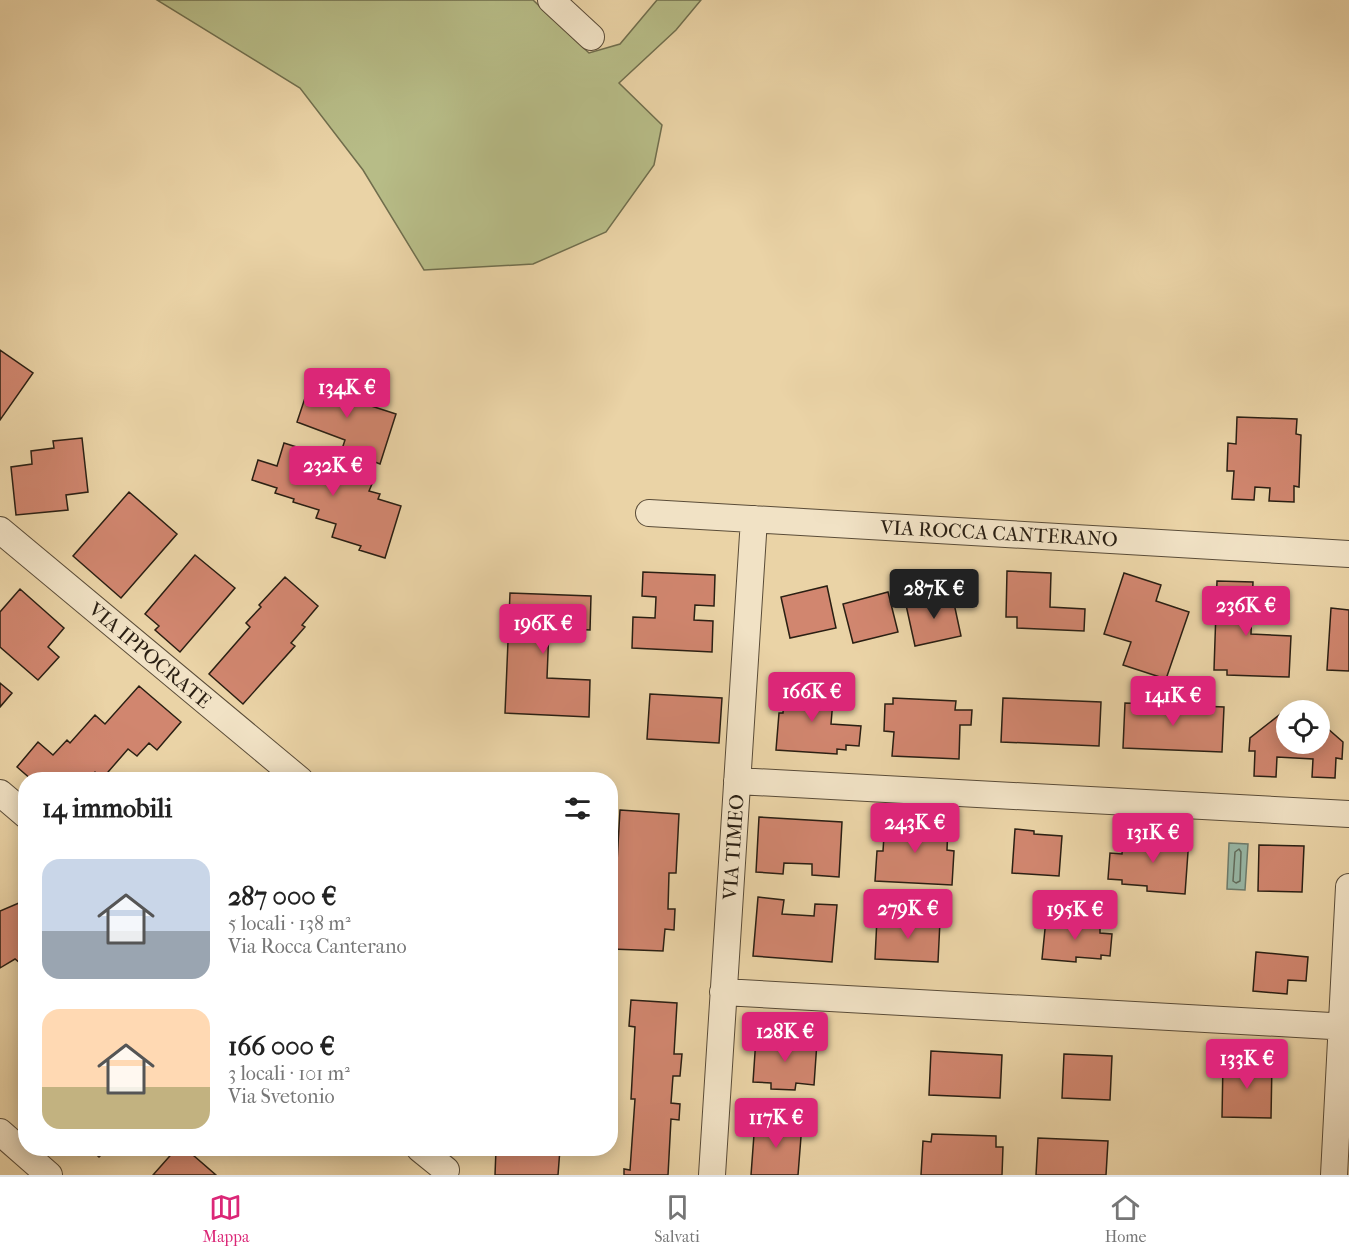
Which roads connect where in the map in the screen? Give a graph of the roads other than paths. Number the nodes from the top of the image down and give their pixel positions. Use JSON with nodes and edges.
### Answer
{"nodes":[{"id":1,"x":551,"y":0,"type":"edge"},
{"id":2,"x":591,"y":37,"type":"dead end"},
{"id":3,"x":649,"y":513,"type":"dead end"},
{"id":4,"x":754,"y":519,"type":"junction"},
{"id":5,"x":0,"y":530,"type":"edge"},
{"id":6,"x":1349,"y":554,"type":"edge"},
{"id":7,"x":290,"y":772,"type":"edge"},
{"id":8,"x":737,"y":782,"type":"junction"},
{"id":9,"x":0,"y":793,"type":"edge"},
{"id":10,"x":18,"y":808,"type":"edge"},
{"id":11,"x":1349,"y":814,"type":"edge"},
{"id":12,"x":1349,"y":887,"type":"edge"},
{"id":13,"x":723,"y":992,"type":"junction"},
{"id":14,"x":1345,"y":1027,"type":"edge"},
{"id":15,"x":0,"y":1132,"type":"edge"},
{"id":16,"x":18,"y":1148,"type":"edge"},
{"id":17,"x":27,"y":1156,"type":"edge"},
{"id":18,"x":432,"y":1156,"type":"edge"},
{"id":19,"x":447,"y":1165,"type":"edge"},
{"id":20,"x":49,"y":1175,"type":"edge"},
{"id":21,"x":712,"y":1175,"type":"edge"},
{"id":22,"x":1334,"y":1175,"type":"edge"}],
"edges":[{"from":1,"to":2,"type":"street"},
{"from":3,"to":4,"type":"street","name":"VIA ROCCA CANTERANO"},
{"from":4,"to":6,"type":"street","name":"VIA ROCCA CANTERANO"},
{"from":4,"to":8,"type":"street","name":"VIA TIMEO"},
{"from":5,"to":7,"type":"street","name":"VIA IPPOCRATE"},
{"from":8,"to":11,"type":"street"},
{"from":8,"to":13,"type":"street","name":"VIA TIMEO"},
{"from":9,"to":10,"type":"street"},
{"from":12,"to":14,"type":"street"},
{"from":13,"to":14,"type":"street"},
{"from":13,"to":21,"type":"street","name":"VIA TIMEO"},
{"from":14,"to":22,"type":"street"},
{"from":15,"to":16,"type":"street"},
{"from":17,"to":20,"type":"street"},
{"from":18,"to":19,"type":"street"}]}
